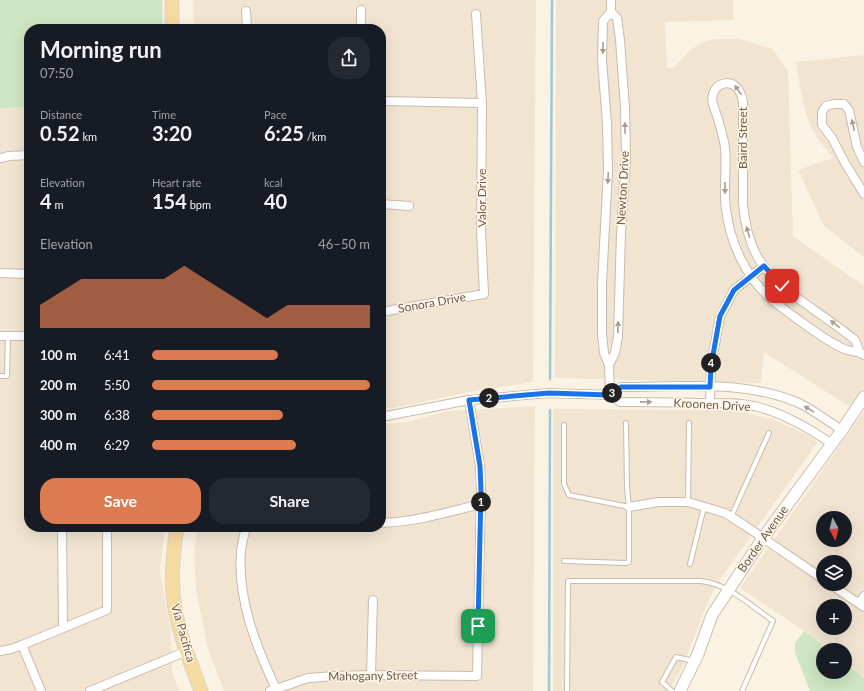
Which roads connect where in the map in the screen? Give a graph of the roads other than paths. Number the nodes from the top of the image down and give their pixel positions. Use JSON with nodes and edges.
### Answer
{"nodes":[{"id":1,"x":172,"y":0,"type":"edge"},
{"id":2,"x":611,"y":0,"type":"edge"},
{"id":3,"x":246,"y":10,"type":"dead end"},
{"id":4,"x":361,"y":10,"type":"dead end"},
{"id":5,"x":611,"y":12,"type":"junction"},
{"id":6,"x":476,"y":14,"type":"dead end"},
{"id":7,"x":172,"y":24,"type":"edge"},
{"id":8,"x":247,"y":24,"type":"edge"},
{"id":9,"x":361,"y":24,"type":"edge"},
{"id":10,"x":386,"y":101,"type":"edge"},
{"id":11,"x":482,"y":103,"type":"junction"},
{"id":12,"x":24,"y":155,"type":"edge"},
{"id":13,"x":0,"y":158,"type":"edge"},
{"id":14,"x":864,"y":162,"type":"edge"},
{"id":15,"x":864,"y":194,"type":"edge"},
{"id":16,"x":386,"y":204,"type":"edge"},
{"id":17,"x":410,"y":206,"type":"dead end"},
{"id":18,"x":764,"y":266,"type":"junction"},
{"id":19,"x":0,"y":273,"type":"edge"},
{"id":20,"x":24,"y":274,"type":"edge"},
{"id":21,"x":750,"y":276,"type":"junction"},
{"id":22,"x":484,"y":294,"type":"joint"},
{"id":23,"x":386,"y":311,"type":"edge"},
{"id":24,"x":4,"y":336,"type":"edge"},
{"id":25,"x":24,"y":336,"type":"edge"},
{"id":26,"x":862,"y":354,"type":"edge"},
{"id":27,"x":609,"y":365,"type":"junction"},
{"id":28,"x":0,"y":376,"type":"edge"},
{"id":29,"x":710,"y":387,"type":"junction"},
{"id":30,"x":610,"y":395,"type":"junction"},
{"id":31,"x":864,"y":397,"type":"edge"},
{"id":32,"x":469,"y":400,"type":"junction"},
{"id":33,"x":710,"y":403,"type":"junction"},
{"id":34,"x":386,"y":416,"type":"edge"},
{"id":35,"x":626,"y":423,"type":"dead end"},
{"id":36,"x":689,"y":423,"type":"dead end"},
{"id":37,"x":564,"y":425,"type":"dead end"},
{"id":38,"x":842,"y":430,"type":"junction"},
{"id":39,"x":769,"y":433,"type":"dead end"},
{"id":40,"x":832,"y":444,"type":"junction"},
{"id":41,"x":688,"y":502,"type":"junction"},
{"id":42,"x":480,"y":504,"type":"junction"},
{"id":43,"x":629,"y":507,"type":"junction"},
{"id":44,"x":704,"y":507,"type":"junction"},
{"id":45,"x":731,"y":517,"type":"junction"},
{"id":46,"x":386,"y":523,"type":"edge"},
{"id":47,"x":62,"y":532,"type":"edge"},
{"id":48,"x":107,"y":532,"type":"edge"},
{"id":49,"x":176,"y":532,"type":"edge"},
{"id":50,"x":245,"y":532,"type":"edge"},
{"id":51,"x":763,"y":538,"type":"junction"},
{"id":52,"x":564,"y":561,"type":"dead end"},
{"id":53,"x":690,"y":564,"type":"dead end"},
{"id":54,"x":816,"y":574,"type":"edge"},
{"id":55,"x":729,"y":590,"type":"junction"},
{"id":56,"x":840,"y":591,"type":"edge"},
{"id":57,"x":864,"y":596,"type":"edge"},
{"id":58,"x":373,"y":600,"type":"dead end"},
{"id":59,"x":861,"y":605,"type":"edge"},
{"id":60,"x":63,"y":628,"type":"junction"},
{"id":61,"x":22,"y":645,"type":"junction"},
{"id":62,"x":0,"y":651,"type":"edge"},
{"id":63,"x":187,"y":651,"type":"junction"},
{"id":64,"x":695,"y":661,"type":"junction"},
{"id":65,"x":371,"y":675,"type":"junction"},
{"id":66,"x":273,"y":690,"type":"edge"},
{"id":67,"x":41,"y":691,"type":"edge"},
{"id":68,"x":90,"y":691,"type":"edge"},
{"id":69,"x":201,"y":691,"type":"edge"},
{"id":70,"x":568,"y":691,"type":"edge"},
{"id":71,"x":672,"y":691,"type":"edge"},
{"id":72,"x":680,"y":691,"type":"edge"},
{"id":73,"x":742,"y":691,"type":"edge"}],
"edges":[{"from":1,"to":7,"type":"main road"},
{"from":2,"to":5,"type":"street","name":"Newton Drive"},
{"from":3,"to":8,"type":"street"},
{"from":4,"to":9,"type":"street"},
{"from":27,"to":5,"type":"street","name":"Newton Drive","one_way":true},
{"from":5,"to":27,"type":"street","name":"Newton Drive","one_way":true},
{"from":6,"to":11,"type":"street","name":"Valor Drive"},
{"from":10,"to":11,"type":"street"},
{"from":11,"to":22,"type":"street","name":"Valor Drive"},
{"from":12,"to":13,"type":"street"},
{"from":14,"to":15,"type":"street","one_way":true},
{"from":16,"to":17,"type":"street"},
{"from":18,"to":21,"type":"street"},
{"from":18,"to":21,"type":"street","name":"Baird Street","one_way":true},
{"from":26,"to":18,"type":"street","name":"Baird Street","one_way":true},
{"from":19,"to":20,"type":"street"},
{"from":21,"to":26,"type":"street","name":"Baird Street"},
{"from":21,"to":29,"type":"street"},
{"from":22,"to":23,"type":"street","name":"Sonora Drive"},
{"from":24,"to":25,"type":"street"},
{"from":24,"to":28,"type":"lane"},
{"from":27,"to":30,"type":"street","name":"Newton Drive"},
{"from":29,"to":30,"type":"street","name":"Kroonen Drive"},
{"from":29,"to":33,"type":"street"},
{"from":38,"to":29,"type":"street","name":"Kroonen Drive","one_way":true},
{"from":30,"to":32,"type":"street","name":"Kroonen Drive"},
{"from":30,"to":33,"type":"street","name":"Kroonen Drive","one_way":true},
{"from":31,"to":38,"type":"street","name":"Border Avenue"},
{"from":32,"to":34,"type":"street","name":"Kroonen Drive"},
{"from":32,"to":42,"type":"street"},
{"from":33,"to":40,"type":"street","name":"Kroonen Drive"},
{"from":35,"to":43,"type":"lane"},
{"from":36,"to":41,"type":"lane"},
{"from":37,"to":43,"type":"lane"},
{"from":38,"to":40,"type":"street","name":"Border Avenue"},
{"from":39,"to":45,"type":"lane"},
{"from":40,"to":51,"type":"street","name":"Border Avenue"},
{"from":41,"to":43,"type":"street"},
{"from":41,"to":44,"type":"street"},
{"from":42,"to":46,"type":"street"},
{"from":42,"to":65,"type":"street","name":"Mahogany Street"},
{"from":43,"to":52,"type":"lane"},
{"from":44,"to":45,"type":"street"},
{"from":44,"to":53,"type":"lane"},
{"from":45,"to":51,"type":"street"},
{"from":47,"to":60,"type":"street"},
{"from":48,"to":60,"type":"street"},
{"from":49,"to":63,"type":"main road","name":"Via Pacifica"},
{"from":50,"to":66,"type":"street"},
{"from":51,"to":54,"type":"street"},
{"from":51,"to":55,"type":"street","name":"Border Avenue"},
{"from":55,"to":64,"type":"street","name":"Border Avenue"},
{"from":55,"to":70,"type":"lane"},
{"from":55,"to":73,"type":"lane"},
{"from":56,"to":59,"type":"street"},
{"from":57,"to":59,"type":"street"},
{"from":58,"to":65,"type":"street"},
{"from":60,"to":61,"type":"street"},
{"from":61,"to":62,"type":"street"},
{"from":61,"to":67,"type":"street"},
{"from":63,"to":68,"type":"street"},
{"from":63,"to":69,"type":"main road","name":"Via Pacifica"},
{"from":64,"to":71,"type":"lane"},
{"from":64,"to":72,"type":"street","name":"Border Avenue"},
{"from":65,"to":66,"type":"street","name":"Mahogany Street"}]}
